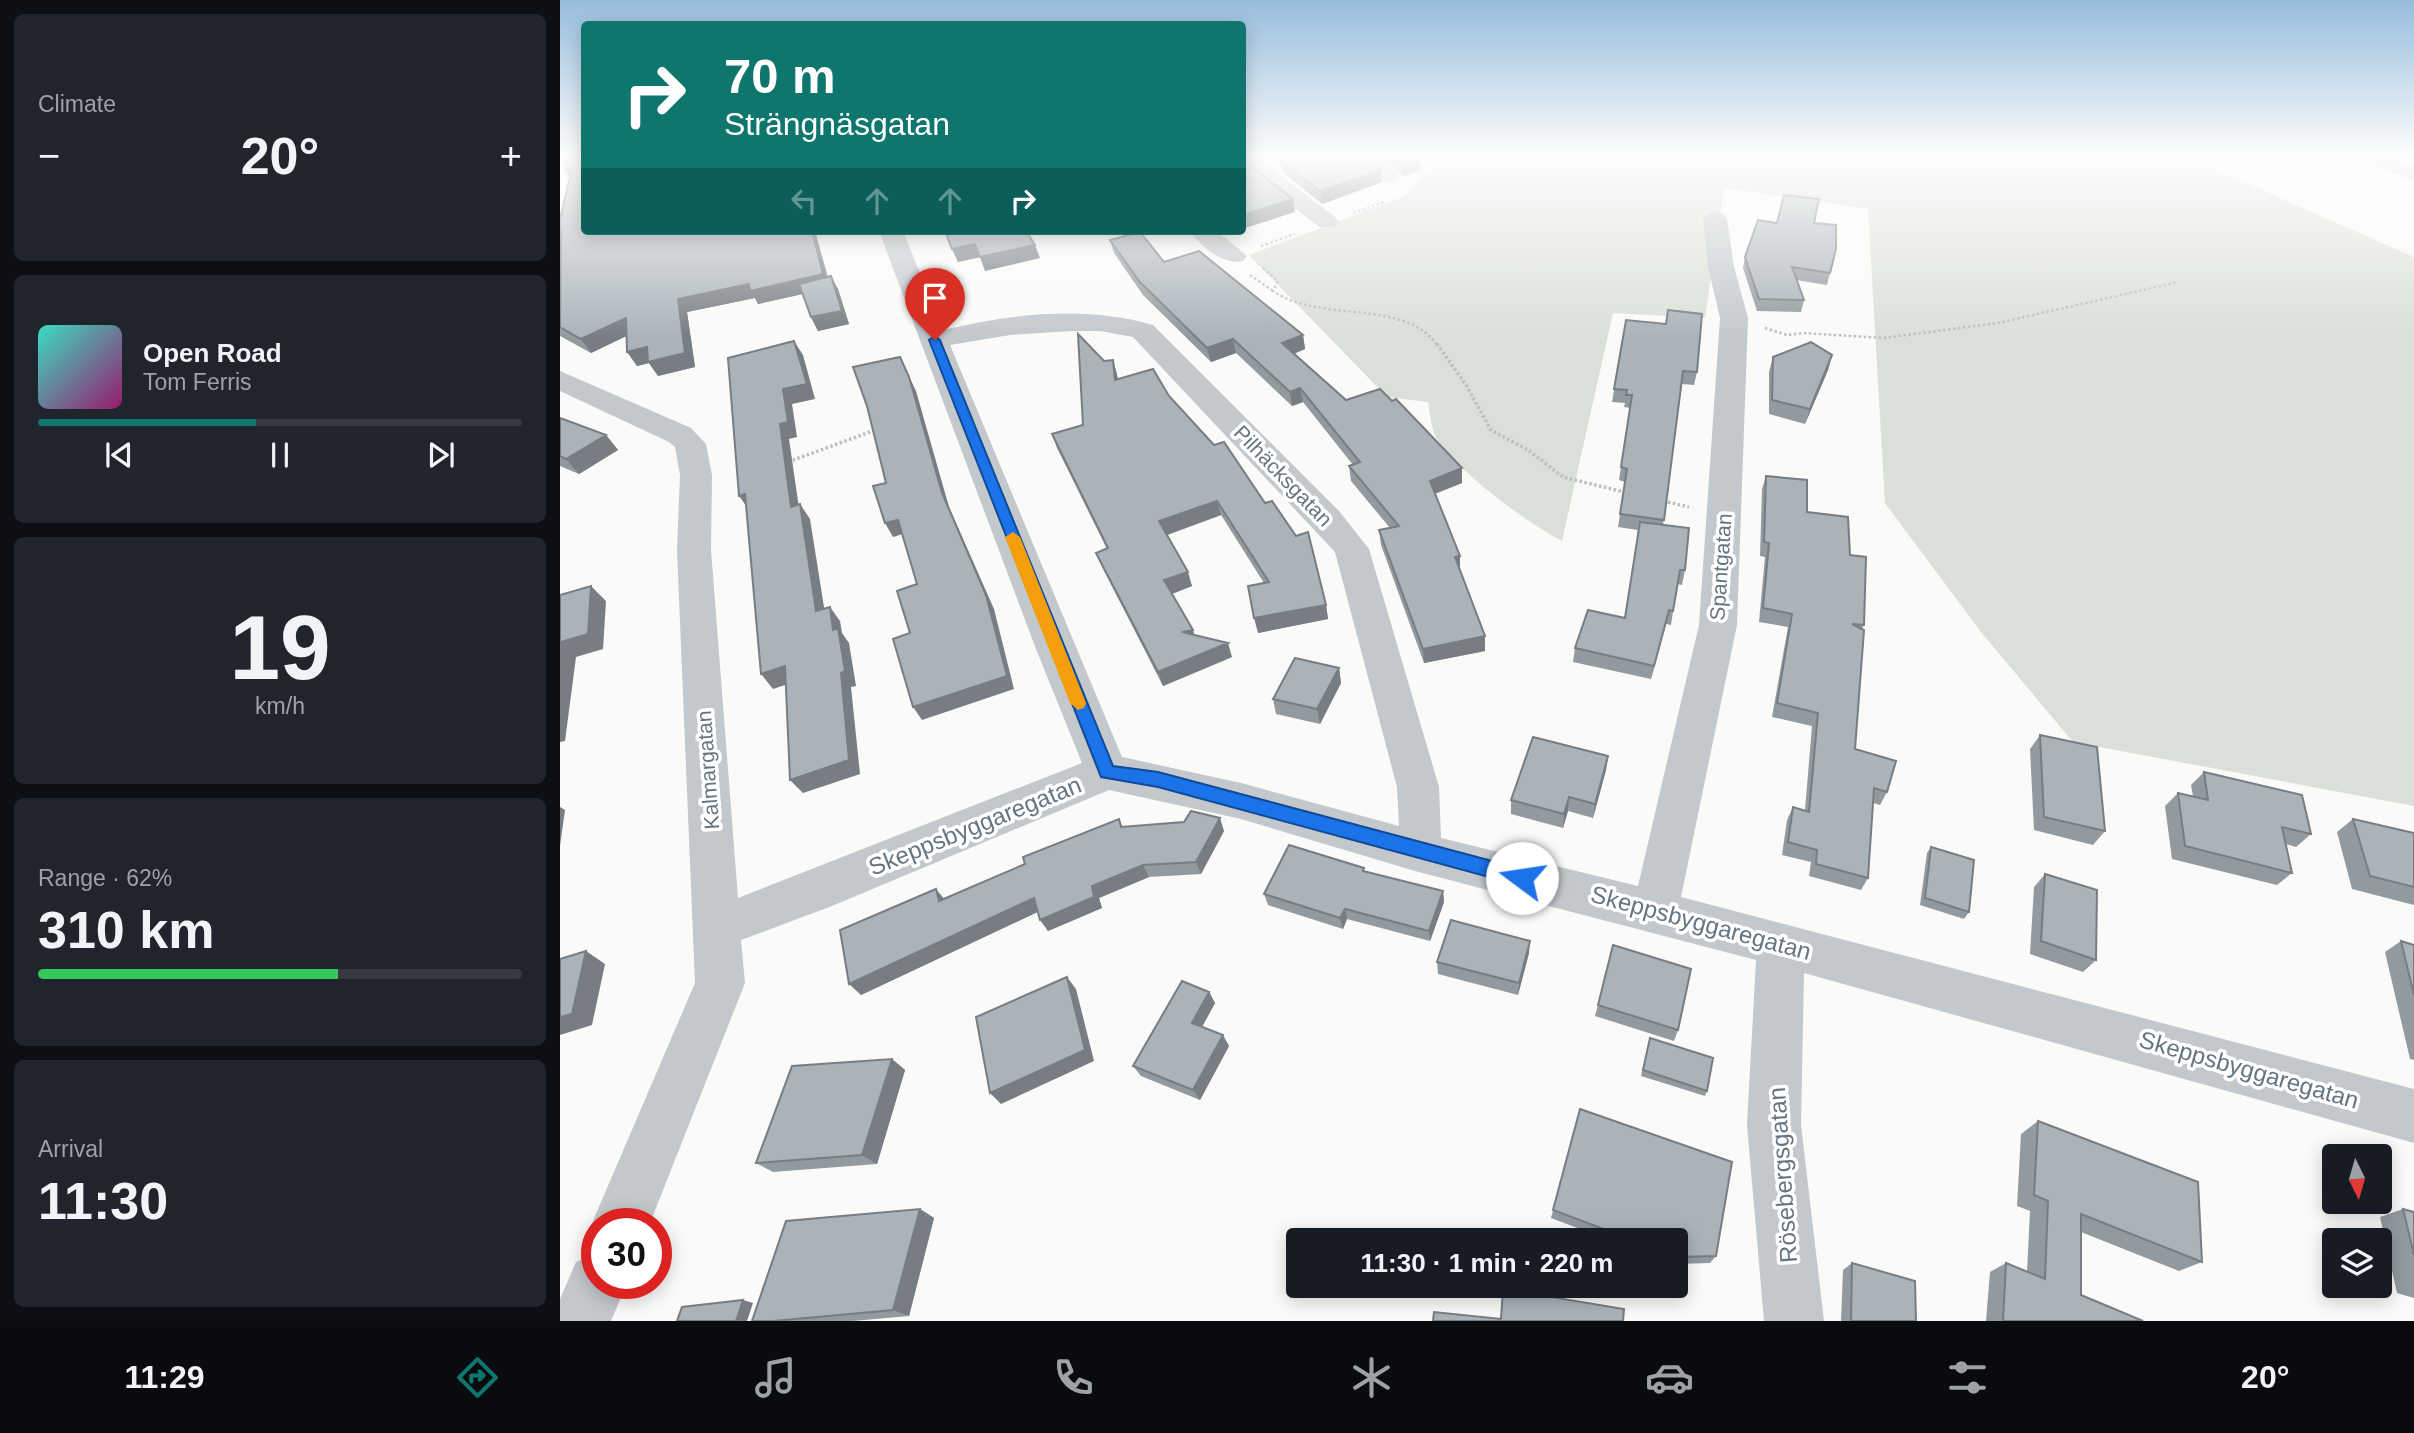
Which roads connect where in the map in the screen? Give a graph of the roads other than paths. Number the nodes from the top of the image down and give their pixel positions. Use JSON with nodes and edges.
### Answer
{"nodes":[{"id":1,"x":1321,"y":217,"type":"edge"},
{"id":2,"x":1715,"y":219,"type":"dead end"},
{"id":3,"x":1327,"y":222,"type":"dead end"},
{"id":4,"x":893,"y":235,"type":"edge"},
{"id":5,"x":1207,"y":235,"type":"edge"},
{"id":6,"x":1234,"y":256,"type":"road end"},
{"id":7,"x":935,"y":340,"type":"junction"},
{"id":8,"x":564,"y":384,"type":"edge"},
{"id":9,"x":1107,"y":772,"type":"junction"},
{"id":10,"x":1415,"y":851,"type":"junction"},
{"id":11,"x":1655,"y":911,"type":"junction"},
{"id":12,"x":718,"y":927,"type":"junction"},
{"id":13,"x":1780,"y":944,"type":"junction"},
{"id":14,"x":2414,"y":1116,"type":"edge"},
{"id":15,"x":627,"y":1208,"type":"edge"},
{"id":16,"x":590,"y":1299,"type":"edge"},
{"id":17,"x":581,"y":1321,"type":"edge"},
{"id":18,"x":1794,"y":1321,"type":"edge"}],
"edges":[{"from":1,"to":3,"type":"street"},
{"from":2,"to":11,"type":"street","name":"Spantgatan"},
{"from":4,"to":7,"type":"street"},
{"from":5,"to":6,"type":"street"},
{"from":7,"to":9,"type":"street"},
{"from":7,"to":10,"type":"street","name":"Pilhäcksgatan"},
{"from":8,"to":12,"type":"street","name":"Kalmargatan"},
{"from":9,"to":10,"type":"street","name":"Skeppsbyggaregatan"},
{"from":9,"to":12,"type":"street","name":"Skeppsbyggaregatan"},
{"from":10,"to":11,"type":"street","name":"Skeppsbyggaregatan"},
{"from":11,"to":13,"type":"street","name":"Skeppsbyggaregatan"},
{"from":12,"to":15,"type":"street","name":"Kalmargatan"},
{"from":13,"to":14,"type":"street","name":"Skeppsbyggaregatan"},
{"from":13,"to":18,"type":"street","name":"Rösebergsgatan"},
{"from":16,"to":17,"type":"street"}]}
